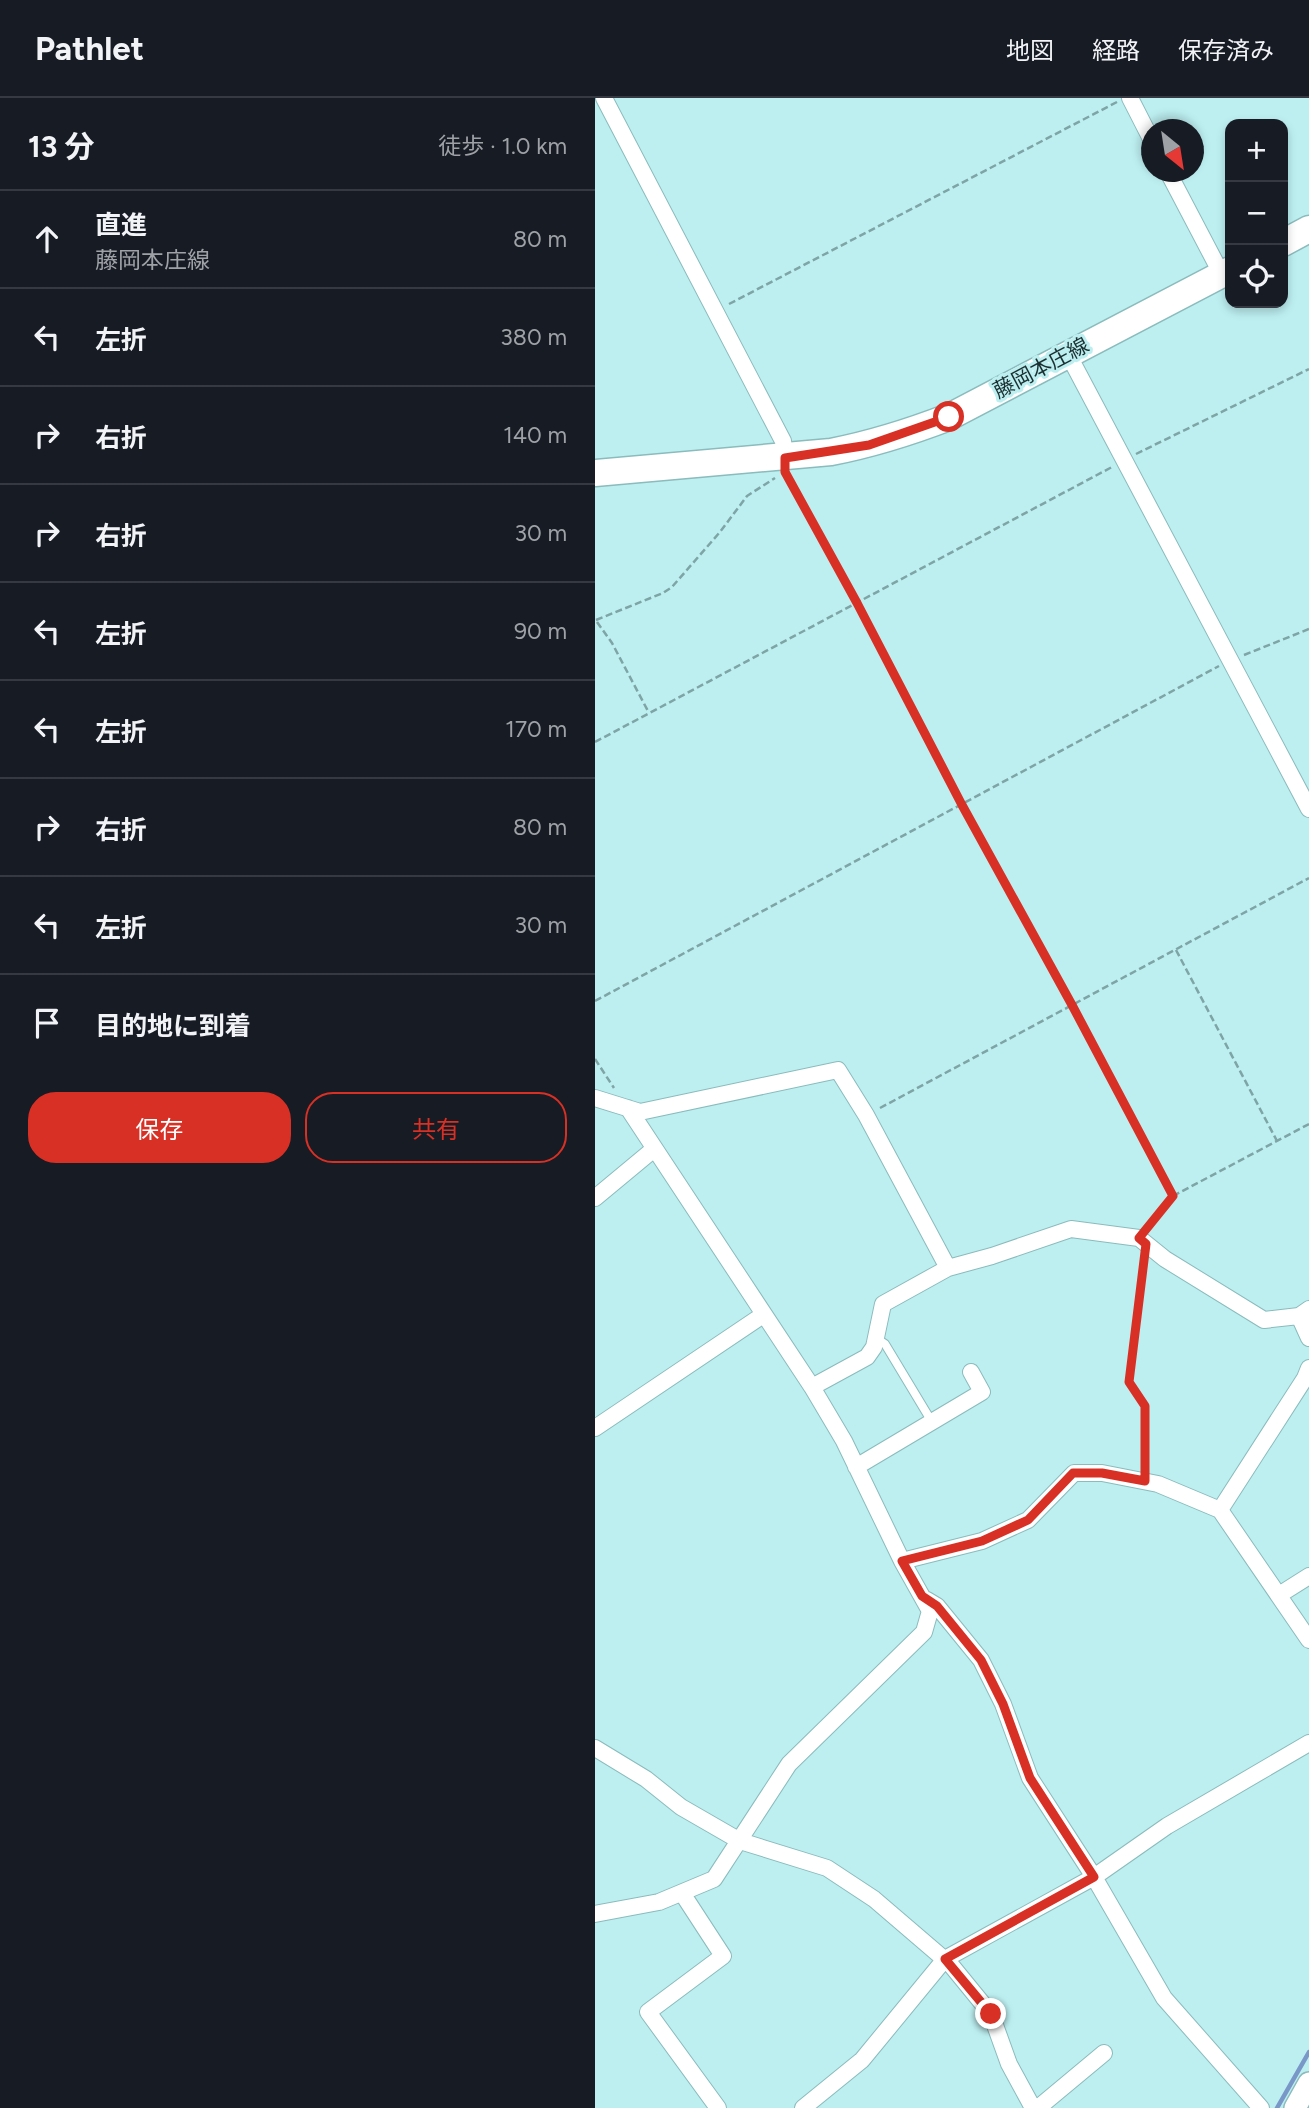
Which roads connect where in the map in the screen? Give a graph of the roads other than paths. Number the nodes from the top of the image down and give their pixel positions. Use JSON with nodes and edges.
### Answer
{"nodes":[{"id":1,"x":604,"y":98,"type":"edge"},
{"id":2,"x":1130,"y":98,"type":"edge"},
{"id":3,"x":1141,"y":119,"type":"edge"},
{"id":4,"x":1174,"y":182,"type":"edge"},
{"id":5,"x":1309,"y":229,"type":"edge"},
{"id":6,"x":1288,"y":240,"type":"edge"},
{"id":7,"x":1225,"y":270,"type":"edge"},
{"id":8,"x":1225,"y":273,"type":"edge"},
{"id":9,"x":1068,"y":354,"type":"junction"},
{"id":10,"x":785,"y":465,"type":"junction"},
{"id":11,"x":595,"y":473,"type":"edge"},
{"id":12,"x":1309,"y":809,"type":"edge"},
{"id":13,"x":595,"y":1098,"type":"edge"},
{"id":14,"x":628,"y":1108,"type":"junction"},
{"id":15,"x":654,"y":1149,"type":"junction"},
{"id":16,"x":595,"y":1198,"type":"edge"},
{"id":17,"x":949,"y":1268,"type":"junction"},
{"id":18,"x":1304,"y":1312,"type":"edge"},
{"id":19,"x":763,"y":1315,"type":"junction"},
{"id":20,"x":876,"y":1338,"type":"junction"},
{"id":21,"x":1309,"y":1338,"type":"edge"},
{"id":22,"x":1309,"y":1368,"type":"edge"},
{"id":23,"x":971,"y":1372,"type":"dead end"},
{"id":24,"x":812,"y":1387,"type":"junction"},
{"id":25,"x":932,"y":1422,"type":"junction"},
{"id":26,"x":595,"y":1428,"type":"edge"},
{"id":27,"x":856,"y":1467,"type":"junction"},
{"id":28,"x":1220,"y":1510,"type":"junction"},
{"id":29,"x":902,"y":1561,"type":"junction"},
{"id":30,"x":1309,"y":1576,"type":"edge"},
{"id":31,"x":1279,"y":1595,"type":"junction"},
{"id":32,"x":922,"y":1596,"type":"junction"},
{"id":33,"x":1309,"y":1640,"type":"edge"},
{"id":34,"x":1309,"y":1743,"type":"edge"},
{"id":35,"x":595,"y":1748,"type":"edge"},
{"id":36,"x":740,"y":1841,"type":"junction"},
{"id":37,"x":1094,"y":1877,"type":"junction"},
{"id":38,"x":682,"y":1893,"type":"junction"},
{"id":39,"x":595,"y":1914,"type":"edge"},
{"id":40,"x":945,"y":1959,"type":"junction"},
{"id":41,"x":1104,"y":2053,"type":"dead end"},
{"id":42,"x":1309,"y":2083,"type":"edge"},
{"id":43,"x":718,"y":2108,"type":"edge"},
{"id":44,"x":803,"y":2108,"type":"edge"},
{"id":45,"x":1033,"y":2108,"type":"edge"},
{"id":46,"x":1038,"y":2108,"type":"edge"},
{"id":47,"x":1261,"y":2108,"type":"edge"},
{"id":48,"x":1295,"y":2108,"type":"edge"}],
"edges":[{"from":1,"to":10,"type":"street"},
{"from":2,"to":3,"type":"street"},
{"from":4,"to":7,"type":"street"},
{"from":5,"to":6,"type":"main road"},
{"from":8,"to":9,"type":"main road","name":"藤岡本庄線"},
{"from":9,"to":10,"type":"main road","name":"藤岡本庄線"},
{"from":9,"to":12,"type":"street"},
{"from":10,"to":11,"type":"main road","name":"藤岡本庄線"},
{"from":13,"to":14,"type":"street"},
{"from":14,"to":15,"type":"street"},
{"from":14,"to":17,"type":"street"},
{"from":15,"to":16,"type":"street"},
{"from":15,"to":19,"type":"street"},
{"from":17,"to":18,"type":"street"},
{"from":17,"to":20,"type":"street"},
{"from":18,"to":21,"type":"street"},
{"from":19,"to":24,"type":"street"},
{"from":19,"to":26,"type":"street"},
{"from":20,"to":24,"type":"street"},
{"from":20,"to":25,"type":"lane"},
{"from":22,"to":28,"type":"street"},
{"from":23,"to":25,"type":"street"},
{"from":24,"to":27,"type":"street"},
{"from":25,"to":27,"type":"street"},
{"from":27,"to":29,"type":"street"},
{"from":28,"to":29,"type":"street"},
{"from":28,"to":31,"type":"street"},
{"from":29,"to":32,"type":"street"},
{"from":30,"to":31,"type":"street"},
{"from":31,"to":33,"type":"street"},
{"from":32,"to":36,"type":"street"},
{"from":32,"to":37,"type":"street"},
{"from":34,"to":37,"type":"street"},
{"from":35,"to":36,"type":"street"},
{"from":36,"to":38,"type":"street"},
{"from":36,"to":40,"type":"street"},
{"from":37,"to":40,"type":"street"},
{"from":37,"to":47,"type":"street"},
{"from":38,"to":39,"type":"street"},
{"from":38,"to":43,"type":"street"},
{"from":40,"to":44,"type":"street"},
{"from":40,"to":45,"type":"street"},
{"from":41,"to":46,"type":"street"},
{"from":42,"to":48,"type":"street"}]}
